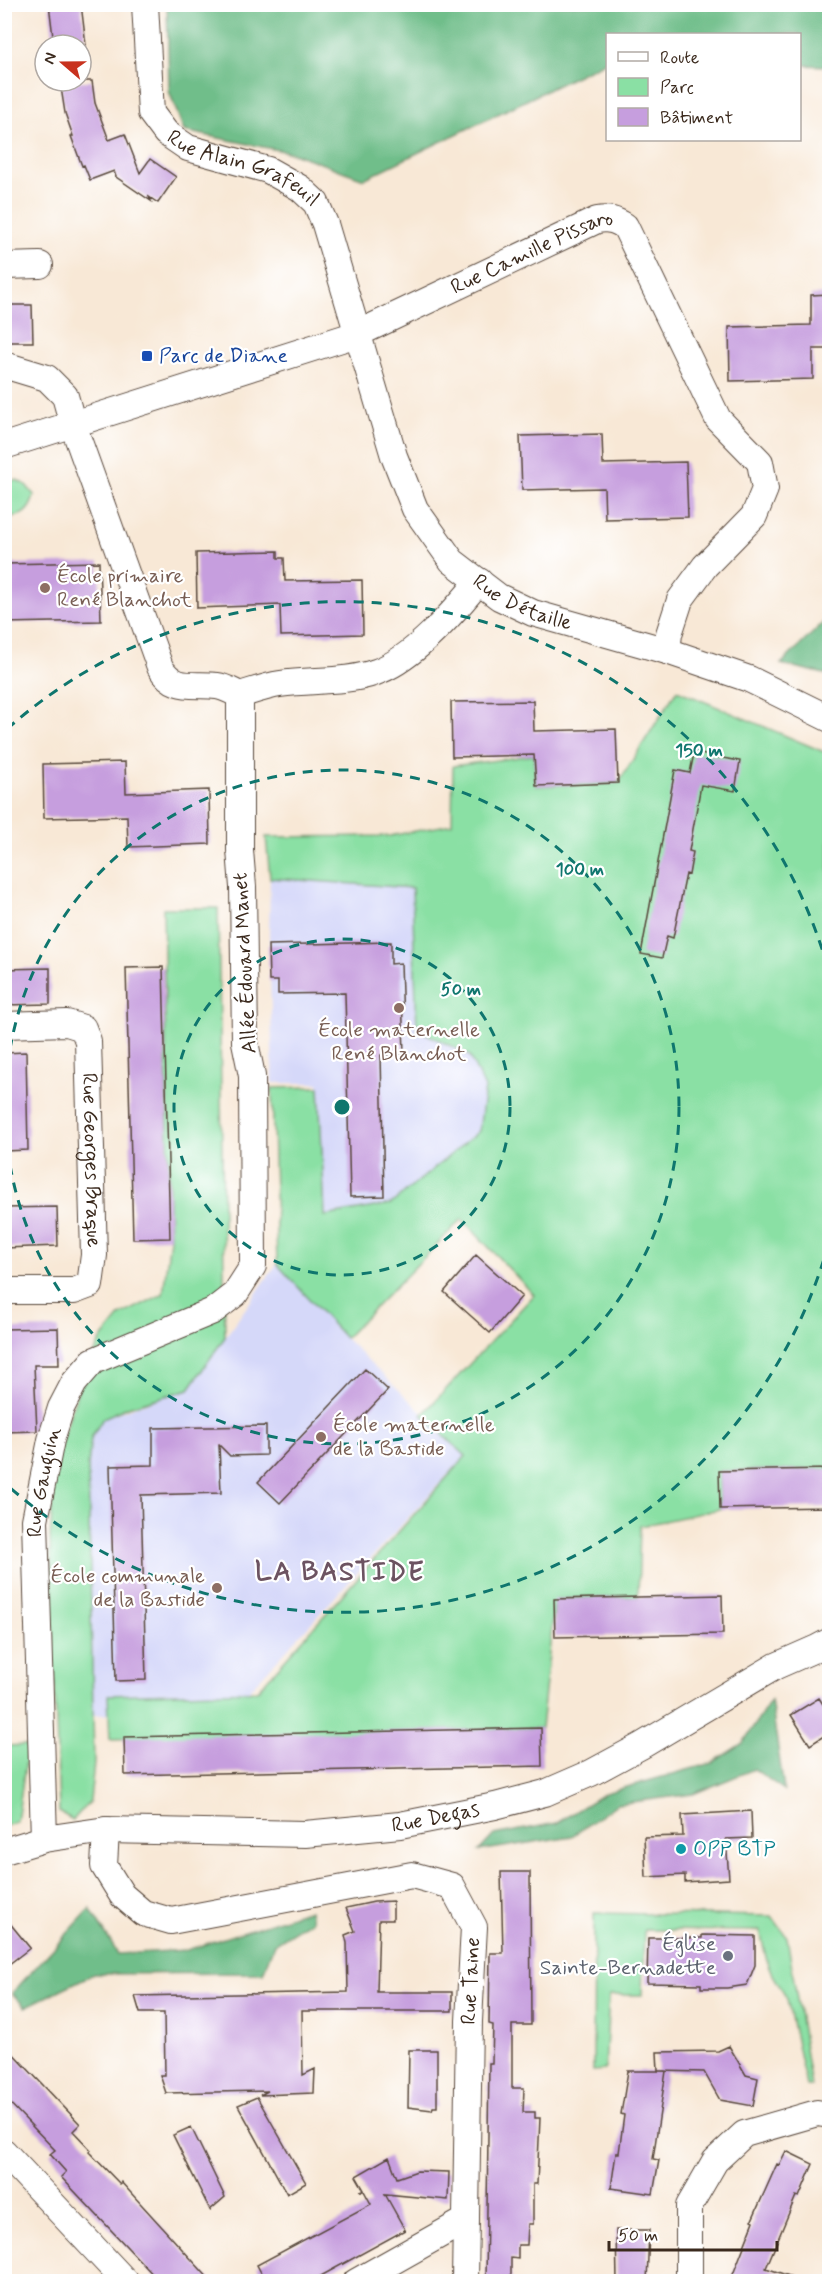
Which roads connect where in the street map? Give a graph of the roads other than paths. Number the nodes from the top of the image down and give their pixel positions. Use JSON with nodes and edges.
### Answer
{"nodes":[{"id":1,"x":145,"y":4,"type":"edge"},
{"id":2,"x":40,"y":265,"type":"dead end"},
{"id":3,"x":4,"y":266,"type":"edge"},
{"id":4,"x":357,"y":334,"type":"junction"},
{"id":5,"x":4,"y":365,"type":"edge"},
{"id":6,"x":73,"y":425,"type":"junction"},
{"id":7,"x":4,"y":446,"type":"edge"},
{"id":8,"x":479,"y":581,"type":"junction"},
{"id":9,"x":667,"y":651,"type":"junction"},
{"id":10,"x":240,"y":695,"type":"junction"},
{"id":11,"x":830,"y":718,"type":"edge"},
{"id":12,"x":4,"y":1025,"type":"edge"},
{"id":13,"x":253,"y":1266,"type":"joint"},
{"id":14,"x":4,"y":1291,"type":"edge"},
{"id":15,"x":830,"y":1641,"type":"edge"},
{"id":16,"x":106,"y":1830,"type":"junction"},
{"id":17,"x":44,"y":1839,"type":"junction"},
{"id":18,"x":4,"y":1851,"type":"edge"},
{"id":19,"x":830,"y":2115,"type":"edge"},
{"id":20,"x":4,"y":2152,"type":"edge"},
{"id":21,"x":466,"y":2220,"type":"junction"},
{"id":22,"x":126,"y":2282,"type":"edge"},
{"id":23,"x":356,"y":2282,"type":"edge"},
{"id":24,"x":465,"y":2282,"type":"edge"},
{"id":25,"x":690,"y":2282,"type":"edge"}],
"edges":[{"from":1,"to":4,"type":"street","name":"Rue Alain Grafeuil"},
{"from":2,"to":3,"type":"street"},
{"from":4,"to":6,"type":"street","name":"Rue Camille Pissaro"},
{"from":4,"to":8,"type":"street","name":"Rue Détaille"},
{"from":4,"to":9,"type":"street","name":"Rue Camille Pissaro"},
{"from":5,"to":6,"type":"street"},
{"from":6,"to":7,"type":"street","name":"Rue Camille Pissaro"},
{"from":6,"to":10,"type":"street"},
{"from":8,"to":9,"type":"street","name":"Rue Détaille"},
{"from":8,"to":10,"type":"street"},
{"from":9,"to":11,"type":"street","name":"Rue Détaille"},
{"from":10,"to":13,"type":"street","name":"Allée Édouard Manet"},
{"from":12,"to":14,"type":"street","name":"Rue Georges Braque"},
{"from":13,"to":17,"type":"street","name":"Rue Gauguin"},
{"from":15,"to":16,"type":"street","name":"Rue Degas"},
{"from":16,"to":17,"type":"street","name":"Rue Degas"},
{"from":16,"to":21,"type":"street","name":"Rue Taine"},
{"from":17,"to":18,"type":"street","name":"Rue Degas"},
{"from":19,"to":25,"type":"street"},
{"from":20,"to":22,"type":"street"},
{"from":21,"to":23,"type":"street"},
{"from":21,"to":24,"type":"street","name":"Rue Taine"}]}
